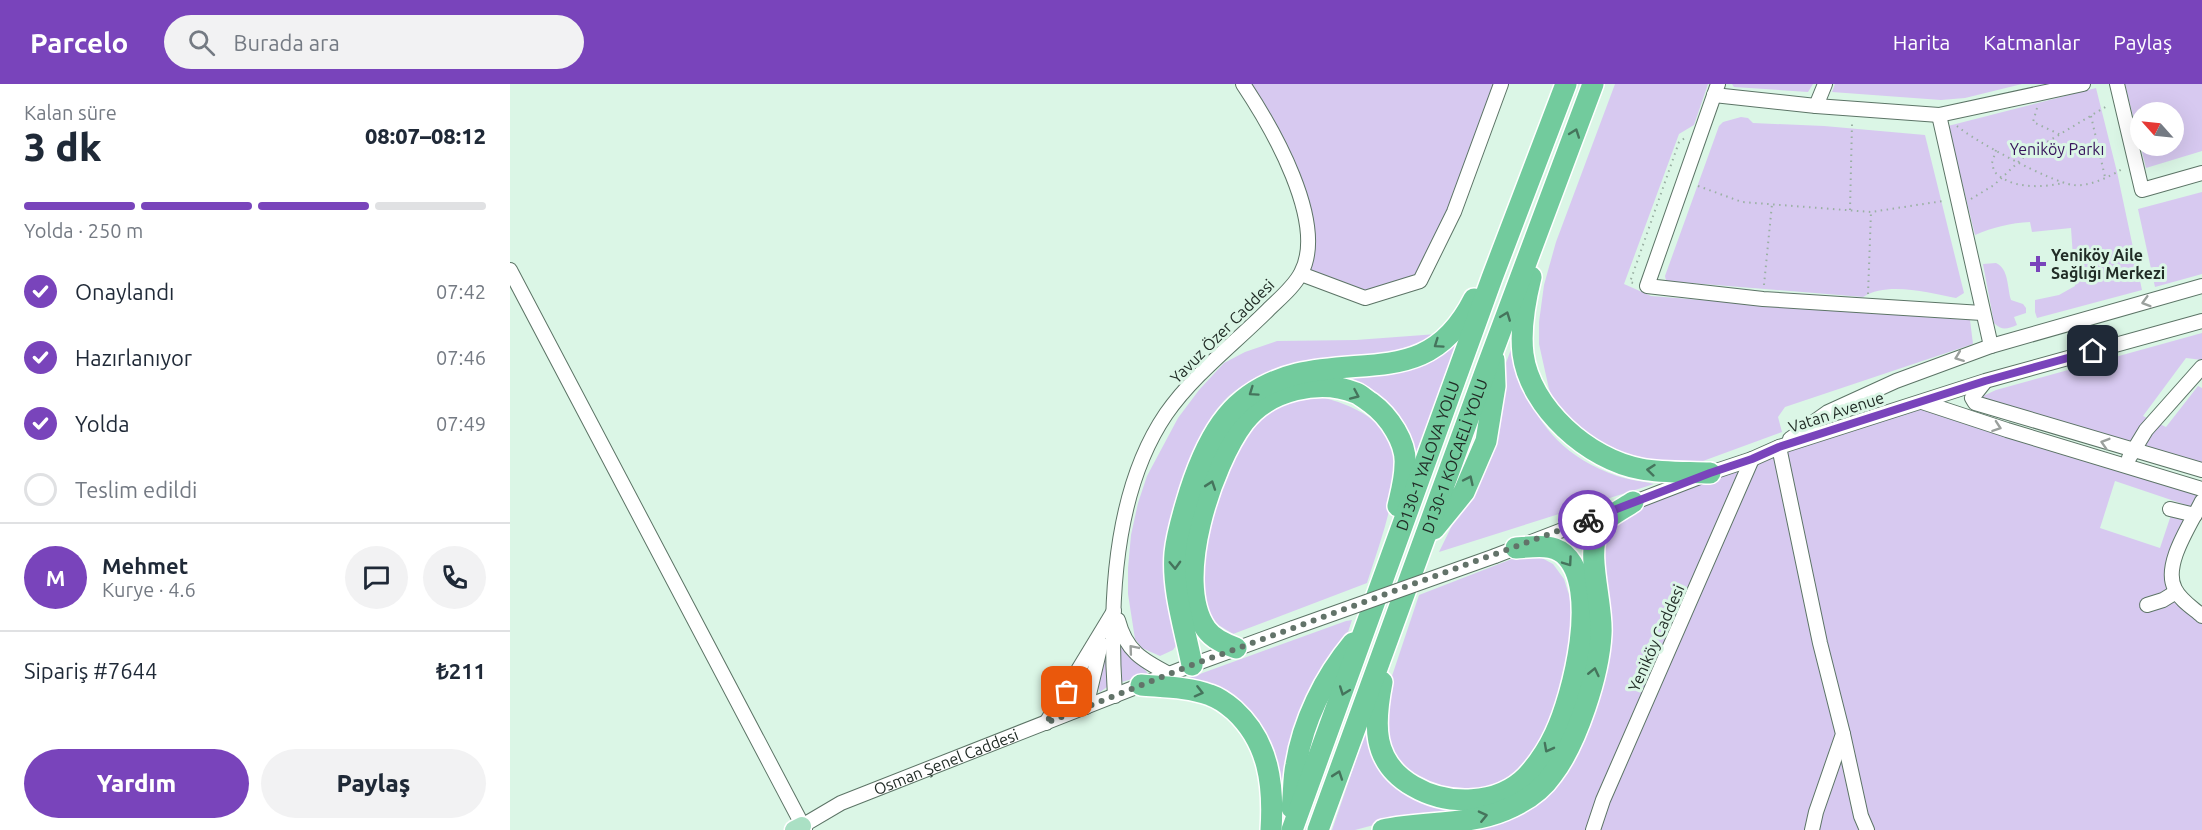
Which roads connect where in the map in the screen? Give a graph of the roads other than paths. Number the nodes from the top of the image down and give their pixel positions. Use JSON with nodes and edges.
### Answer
{"nodes":[{"id":1,"x":1243,"y":84,"type":"edge"},
{"id":2,"x":1501,"y":84,"type":"edge"},
{"id":3,"x":1559,"y":84,"type":"edge"},
{"id":4,"x":1566,"y":84,"type":"edge"},
{"id":5,"x":1593,"y":84,"type":"edge"},
{"id":6,"x":1825,"y":84,"type":"edge"},
{"id":7,"x":2084,"y":84,"type":"edge"},
{"id":8,"x":1716,"y":90,"type":"edge"},
{"id":9,"x":2118,"y":91,"type":"edge"},
{"id":10,"x":1816,"y":106,"type":"junction"},
{"id":11,"x":1944,"y":114,"type":"junction"},
{"id":12,"x":2202,"y":173,"type":"edge"},
{"id":13,"x":1551,"y":198,"type":"junction"},
{"id":14,"x":510,"y":270,"type":"edge"},
{"id":15,"x":1301,"y":274,"type":"junction"},
{"id":16,"x":2202,"y":286,"type":"edge"},
{"id":17,"x":1982,"y":313,"type":"junction"},
{"id":18,"x":2202,"y":321,"type":"edge"},
{"id":19,"x":1991,"y":346,"type":"junction"},
{"id":20,"x":2202,"y":366,"type":"edge"},
{"id":21,"x":1985,"y":381,"type":"junction"},
{"id":22,"x":1922,"y":402,"type":"junction"},
{"id":23,"x":1779,"y":447,"type":"junction"},
{"id":24,"x":2132,"y":451,"type":"junction"},
{"id":25,"x":1752,"y":459,"type":"junction"},
{"id":26,"x":2125,"y":465,"type":"junction"},
{"id":27,"x":2199,"y":469,"type":"edge"},
{"id":28,"x":1710,"y":473,"type":"junction"},
{"id":29,"x":2196,"y":486,"type":"edge"},
{"id":30,"x":2202,"y":501,"type":"edge"},
{"id":31,"x":1633,"y":502,"type":"junction"},
{"id":32,"x":2170,"y":509,"type":"dead end"},
{"id":33,"x":2195,"y":515,"type":"junction"},
{"id":34,"x":1516,"y":548,"type":"junction"},
{"id":35,"x":1388,"y":563,"type":"junction"},
{"id":36,"x":2176,"y":592,"type":"junction"},
{"id":37,"x":2147,"y":605,"type":"dead end"},
{"id":38,"x":1115,"y":609,"type":"junction"},
{"id":39,"x":2202,"y":616,"type":"edge"},
{"id":40,"x":1392,"y":628,"type":"junction"},
{"id":41,"x":1236,"y":648,"type":"junction"},
{"id":42,"x":1192,"y":665,"type":"junction"},
{"id":43,"x":1169,"y":674,"type":"junction"},
{"id":44,"x":1141,"y":686,"type":"junction"},
{"id":45,"x":1115,"y":696,"type":"junction"},
{"id":46,"x":1086,"y":707,"type":"junction"},
{"id":47,"x":1046,"y":723,"type":"junction"},
{"id":48,"x":1843,"y":734,"type":"junction"},
{"id":49,"x":800,"y":829,"type":"edge"},
{"id":50,"x":1271,"y":830,"type":"edge"},
{"id":51,"x":1291,"y":830,"type":"edge"},
{"id":52,"x":1318,"y":830,"type":"edge"},
{"id":53,"x":1383,"y":830,"type":"edge"},
{"id":54,"x":1593,"y":830,"type":"edge"},
{"id":55,"x":1812,"y":830,"type":"edge"},
{"id":56,"x":1867,"y":830,"type":"edge"}],
"edges":[{"from":1,"to":15,"type":"street"},
{"from":2,"to":15,"type":"street"},
{"from":3,"to":42,"type":"highway","one_way":true},
{"from":4,"to":35,"type":"highway","name":"D130-1 YALOVA YOLU"},
{"from":13,"to":5,"type":"highway","name":"D130-1 KOCAELİ YOLU","one_way":true},
{"from":6,"to":10,"type":"street"},
{"from":7,"to":11,"type":"street"},
{"from":8,"to":10,"type":"street"},
{"from":8,"to":17,"type":"street"},
{"from":9,"to":12,"type":"street"},
{"from":10,"to":11,"type":"street"},
{"from":11,"to":17,"type":"street"},
{"from":28,"to":13,"type":"highway","one_way":true},
{"from":40,"to":13,"type":"highway","name":"D130-1 KOCAELİ YOLU","one_way":true},
{"from":14,"to":49,"type":"street"},
{"from":15,"to":38,"type":"street","name":"Yavuz Özer Caddesi"},
{"from":16,"to":19,"type":"street","name":"Vatan Avenue","one_way":true},
{"from":17,"to":19,"type":"street"},
{"from":18,"to":21,"type":"street","name":"Vatan Avenue"},
{"from":19,"to":23,"type":"street","name":"Vatan Avenue","one_way":true},
{"from":20,"to":24,"type":"street"},
{"from":21,"to":22,"type":"street","name":"Vatan Avenue"},
{"from":24,"to":21,"type":"street","one_way":true},
{"from":22,"to":23,"type":"street","name":"Vatan Avenue"},
{"from":22,"to":26,"type":"street","one_way":true},
{"from":23,"to":25,"type":"street","name":"Osman Şenel Caddesi"},
{"from":23,"to":48,"type":"street"},
{"from":24,"to":26,"type":"street"},
{"from":24,"to":27,"type":"street"},
{"from":25,"to":28,"type":"street","name":"Osman Şenel Caddesi"},
{"from":25,"to":54,"type":"street","name":"Yeniköy Caddesi"},
{"from":26,"to":29,"type":"street"},
{"from":27,"to":29,"type":"street"},
{"from":28,"to":31,"type":"street","name":"Osman Şenel Caddesi"},
{"from":30,"to":33,"type":"street"},
{"from":31,"to":34,"type":"street","name":"Osman Şenel Caddesi"},
{"from":53,"to":31,"type":"highway","one_way":true},
{"from":32,"to":33,"type":"street"},
{"from":33,"to":36,"type":"street"},
{"from":34,"to":40,"type":"highway","one_way":true},
{"from":34,"to":41,"type":"street","name":"Osman Şenel Caddesi","bridge":true},
{"from":41,"to":35,"type":"highway","one_way":true},
{"from":35,"to":51,"type":"highway","name":"D130-1 YALOVA YOLU","one_way":true},
{"from":36,"to":37,"type":"street"},
{"from":36,"to":39,"type":"street"},
{"from":43,"to":38,"type":"street","name":"Yavuz Özer Caddesi","one_way":true},
{"from":38,"to":45,"type":"street","name":"Yavuz Özer Caddesi"},
{"from":38,"to":46,"type":"street","name":"Yavuz Özer Caddesi"},
{"from":38,"to":47,"type":"street","name":"Yavuz Özer Caddesi"},
{"from":52,"to":40,"type":"highway","name":"D130-1 KOCAELİ YOLU","one_way":true},
{"from":41,"to":42,"type":"street","name":"Osman Şenel Caddesi"},
{"from":42,"to":43,"type":"street","name":"Osman Şenel Caddesi"},
{"from":43,"to":44,"type":"street","name":"Osman Şenel Caddesi"},
{"from":44,"to":45,"type":"street","name":"Osman Şenel Caddesi"},
{"from":44,"to":50,"type":"highway","one_way":true},
{"from":45,"to":46,"type":"street","name":"Osman Şenel Caddesi"},
{"from":46,"to":47,"type":"street","name":"Osman Şenel Caddesi"},
{"from":47,"to":49,"type":"street","name":"Osman Şenel Caddesi"},
{"from":48,"to":55,"type":"street"},
{"from":48,"to":56,"type":"street"}]}
